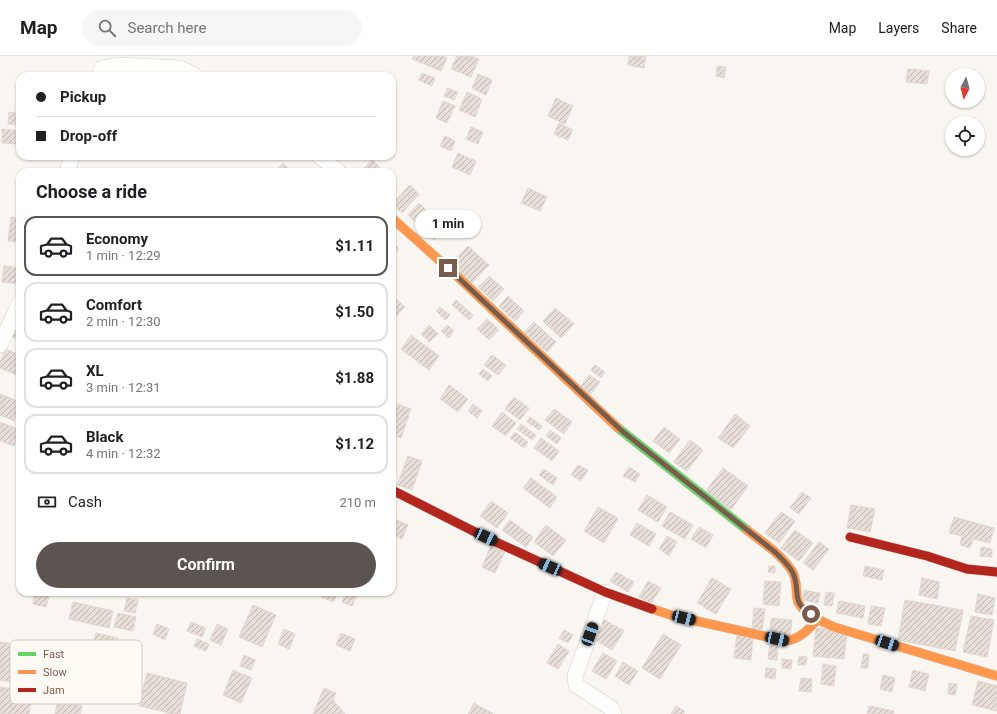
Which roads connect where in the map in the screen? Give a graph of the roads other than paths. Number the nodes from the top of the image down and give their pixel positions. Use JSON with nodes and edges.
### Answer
{"nodes":[{"id":1,"x":100,"y":72,"type":"edge"},
{"id":2,"x":188,"y":72,"type":"edge"},
{"id":3,"x":324,"y":160,"type":"edge"},
{"id":4,"x":334,"y":168,"type":"edge"},
{"id":5,"x":396,"y":222,"type":"edge"},
{"id":6,"x":16,"y":311,"type":"edge"},
{"id":7,"x":0,"y":345,"type":"edge"},
{"id":8,"x":396,"y":492,"type":"edge"},
{"id":9,"x":850,"y":537,"type":"dead end"},
{"id":10,"x":997,"y":572,"type":"edge"},
{"id":11,"x":605,"y":592,"type":"junction"},
{"id":12,"x":818,"y":619,"type":"junction"},
{"id":13,"x":997,"y":676,"type":"edge"},
{"id":14,"x":614,"y":714,"type":"edge"}],
"edges":[{"from":1,"to":2,"type":"street"},
{"from":3,"to":4,"type":"street"},
{"from":5,"to":12,"type":"street"},
{"from":6,"to":7,"type":"street"},
{"from":8,"to":11,"type":"street"},
{"from":9,"to":10,"type":"street"},
{"from":11,"to":12,"type":"street"},
{"from":11,"to":14,"type":"street"},
{"from":12,"to":13,"type":"street"}]}
